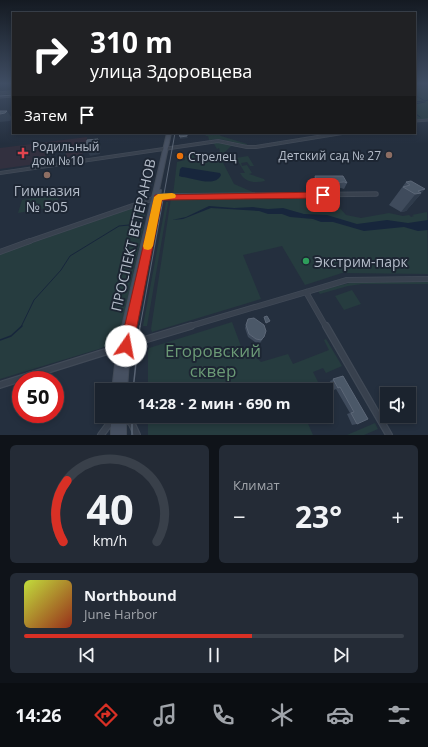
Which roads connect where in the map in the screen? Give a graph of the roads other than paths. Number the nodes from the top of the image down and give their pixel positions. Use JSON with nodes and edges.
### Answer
{"nodes":[{"id":1,"x":428,"y":120,"type":"edge"},
{"id":2,"x":416,"y":121,"type":"edge"},
{"id":3,"x":169,"y":134,"type":"edge"},
{"id":4,"x":336,"y":134,"type":"edge"},
{"id":5,"x":167,"y":148,"type":"junction"},
{"id":6,"x":0,"y":173,"type":"edge"},
{"id":7,"x":376,"y":194,"type":"dead end"},
{"id":8,"x":156,"y":198,"type":"junction"},
{"id":9,"x":0,"y":252,"type":"edge"},
{"id":10,"x":428,"y":279,"type":"edge"},
{"id":11,"x":306,"y":292,"type":"junction"},
{"id":12,"x":124,"y":347,"type":"junction"},
{"id":13,"x":117,"y":383,"type":"edge"},
{"id":14,"x":123,"y":383,"type":"edge"},
{"id":15,"x":0,"y":385,"type":"edge"},
{"id":16,"x":110,"y":423,"type":"edge"},
{"id":17,"x":115,"y":423,"type":"edge"},
{"id":18,"x":123,"y":423,"type":"edge"},
{"id":19,"x":131,"y":423,"type":"edge"},
{"id":20,"x":101,"y":435,"type":"edge"},
{"id":21,"x":115,"y":435,"type":"edge"},
{"id":22,"x":122,"y":435,"type":"edge"},
{"id":23,"x":138,"y":435,"type":"edge"},
{"id":24,"x":389,"y":435,"type":"edge"}],
"edges":[{"from":1,"to":2,"type":"street"},
{"from":3,"to":5,"type":"main road","name":"ПРОСПЕКТ ВЕТЕРАНОВ"},
{"from":4,"to":5,"type":"street"},
{"from":5,"to":6,"type":"street"},
{"from":5,"to":8,"type":"main road","name":"ПРОСПЕКТ ВЕТЕРАНОВ"},
{"from":7,"to":8,"type":"street"},
{"from":8,"to":9,"type":"street"},
{"from":8,"to":12,"type":"main road","name":"ПРОСПЕКТ ВЕТЕРАНОВ"},
{"from":10,"to":11,"type":"street"},
{"from":11,"to":12,"type":"street"},
{"from":11,"to":24,"type":"street"},
{"from":12,"to":13,"type":"main road","name":"ПРОСПЕКТ ВЕТЕРАНОВ"},
{"from":12,"to":14,"type":"main road","name":"ПРОСПЕКТ ВЕТЕРАНОВ"},
{"from":12,"to":15,"type":"street"},
{"from":16,"to":20,"type":"street"},
{"from":17,"to":21,"type":"main road"},
{"from":18,"to":22,"type":"main road"},
{"from":19,"to":23,"type":"street"}]}
